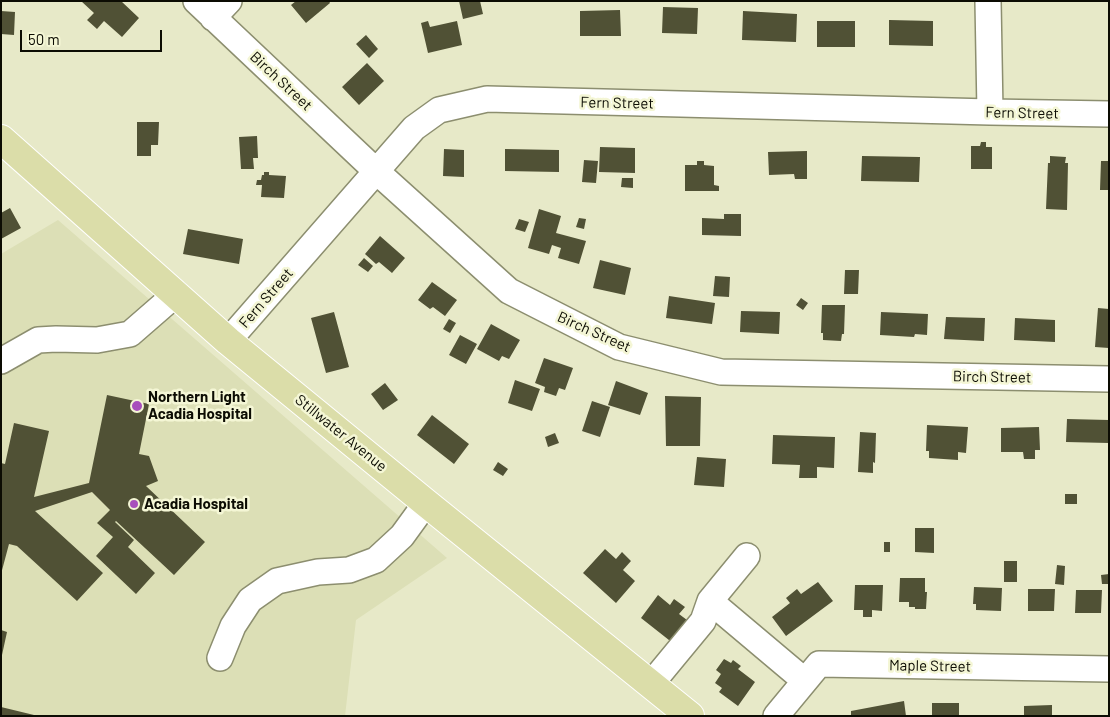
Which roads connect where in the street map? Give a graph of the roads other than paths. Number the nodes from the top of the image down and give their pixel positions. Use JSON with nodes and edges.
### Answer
{"nodes":[{"id":1,"x":988,"y":1,"type":"edge"},
{"id":2,"x":213,"y":7,"type":"edge"},
{"id":3,"x":990,"y":112,"type":"junction"},
{"id":4,"x":1109,"y":114,"type":"edge"},
{"id":5,"x":1,"y":139,"type":"edge"},
{"id":6,"x":376,"y":171,"type":"junction"},
{"id":7,"x":176,"y":294,"type":"junction"},
{"id":8,"x":228,"y":340,"type":"junction"},
{"id":9,"x":1,"y":361,"type":"edge"},
{"id":10,"x":1109,"y":379,"type":"edge"},
{"id":11,"x":426,"y":503,"type":"junction"},
{"id":12,"x":747,"y":556,"type":"dead end"},
{"id":13,"x":710,"y":601,"type":"junction"},
{"id":14,"x":220,"y":658,"type":"dead end"},
{"id":15,"x":1109,"y":669,"type":"edge"},
{"id":16,"x":805,"y":681,"type":"junction"},
{"id":17,"x":651,"y":684,"type":"junction"},
{"id":18,"x":690,"y":716,"type":"edge"},
{"id":19,"x":776,"y":716,"type":"edge"}],
"edges":[{"from":1,"to":3,"type":"street"},
{"from":2,"to":6,"type":"street","name":"Birch Street"},
{"from":3,"to":4,"type":"street","name":"Fern Street"},
{"from":3,"to":6,"type":"street","name":"Fern Street"},
{"from":5,"to":7,"type":"main road","name":"Stillwater Avenue"},
{"from":6,"to":8,"type":"street","name":"Fern Street"},
{"from":6,"to":10,"type":"street","name":"Birch Street"},
{"from":7,"to":8,"type":"main road","name":"Stillwater Avenue"},
{"from":7,"to":9,"type":"street"},
{"from":8,"to":11,"type":"main road","name":"Stillwater Avenue"},
{"from":11,"to":14,"type":"street"},
{"from":11,"to":17,"type":"main road","name":"Stillwater Avenue"},
{"from":12,"to":13,"type":"street"},
{"from":13,"to":16,"type":"street"},
{"from":13,"to":17,"type":"street"},
{"from":15,"to":16,"type":"street","name":"Maple Street"},
{"from":16,"to":19,"type":"street","name":"Maple Street"},
{"from":17,"to":18,"type":"main road","name":"Stillwater Avenue"}]}
